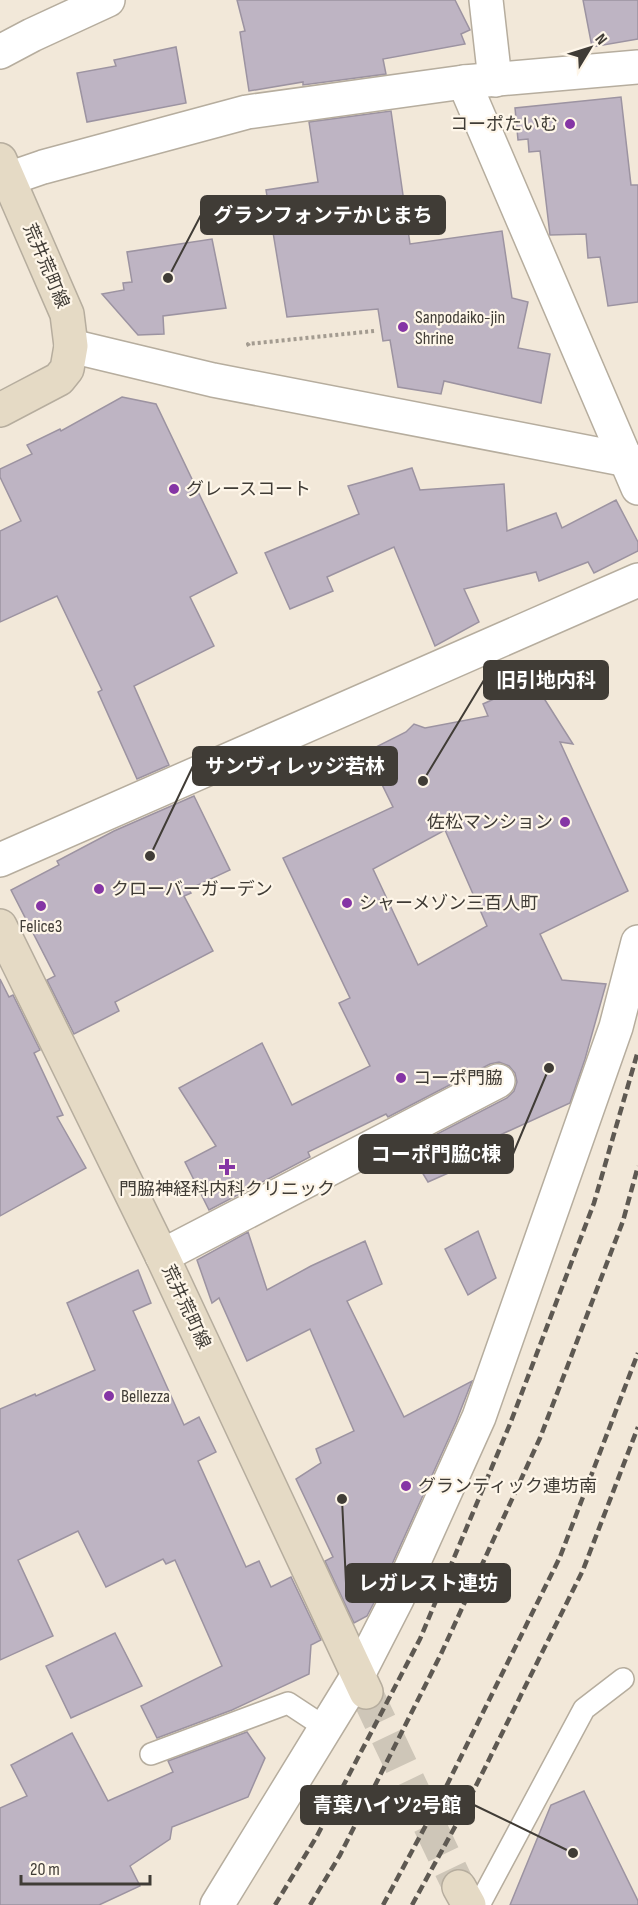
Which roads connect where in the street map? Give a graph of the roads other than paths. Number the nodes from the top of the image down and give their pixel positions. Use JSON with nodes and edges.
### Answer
{"nodes":[{"id":1,"x":108,"y":0,"type":"edge"},
{"id":2,"x":486,"y":0,"type":"edge"},
{"id":3,"x":0,"y":52,"type":"edge"},
{"id":4,"x":638,"y":67,"type":"edge"},
{"id":5,"x":480,"y":81,"type":"junction"},
{"id":6,"x":4,"y":169,"type":"edge"},
{"id":7,"x":71,"y":346,"type":"junction"},
{"id":8,"x":0,"y":410,"type":"edge"},
{"id":9,"x":634,"y":470,"type":"edge"},
{"id":10,"x":638,"y":580,"type":"edge"},
{"id":11,"x":0,"y":860,"type":"edge"},
{"id":12,"x":0,"y":926,"type":"edge"},
{"id":13,"x":638,"y":942,"type":"edge"},
{"id":14,"x":498,"y":1081,"type":"dead end"},
{"id":15,"x":162,"y":1256,"type":"junction"},
{"id":16,"x":623,"y":1679,"type":"dead end"},
{"id":17,"x":362,"y":1683,"type":"junction"},
{"id":18,"x":326,"y":1728,"type":"junction"},
{"id":19,"x":150,"y":1754,"type":"dead end"},
{"id":20,"x":469,"y":1899,"type":"edge"},
{"id":21,"x":218,"y":1905,"type":"edge"}],
"edges":[{"from":1,"to":3,"type":"street"},
{"from":2,"to":5,"type":"street"},
{"from":4,"to":5,"type":"street"},
{"from":5,"to":6,"type":"street"},
{"from":5,"to":9,"type":"street"},
{"from":6,"to":7,"type":"main road","name":"荒井荒町線"},
{"from":7,"to":8,"type":"main road","name":"荒井荒町線"},
{"from":7,"to":9,"type":"street"},
{"from":10,"to":11,"type":"street"},
{"from":12,"to":15,"type":"main road","name":"荒井荒町線"},
{"from":13,"to":17,"type":"street"},
{"from":14,"to":15,"type":"street"},
{"from":15,"to":17,"type":"main road","name":"荒井荒町線"},
{"from":16,"to":20,"type":"lane"},
{"from":17,"to":18,"type":"street"},
{"from":18,"to":19,"type":"lane"},
{"from":18,"to":21,"type":"street"}]}
